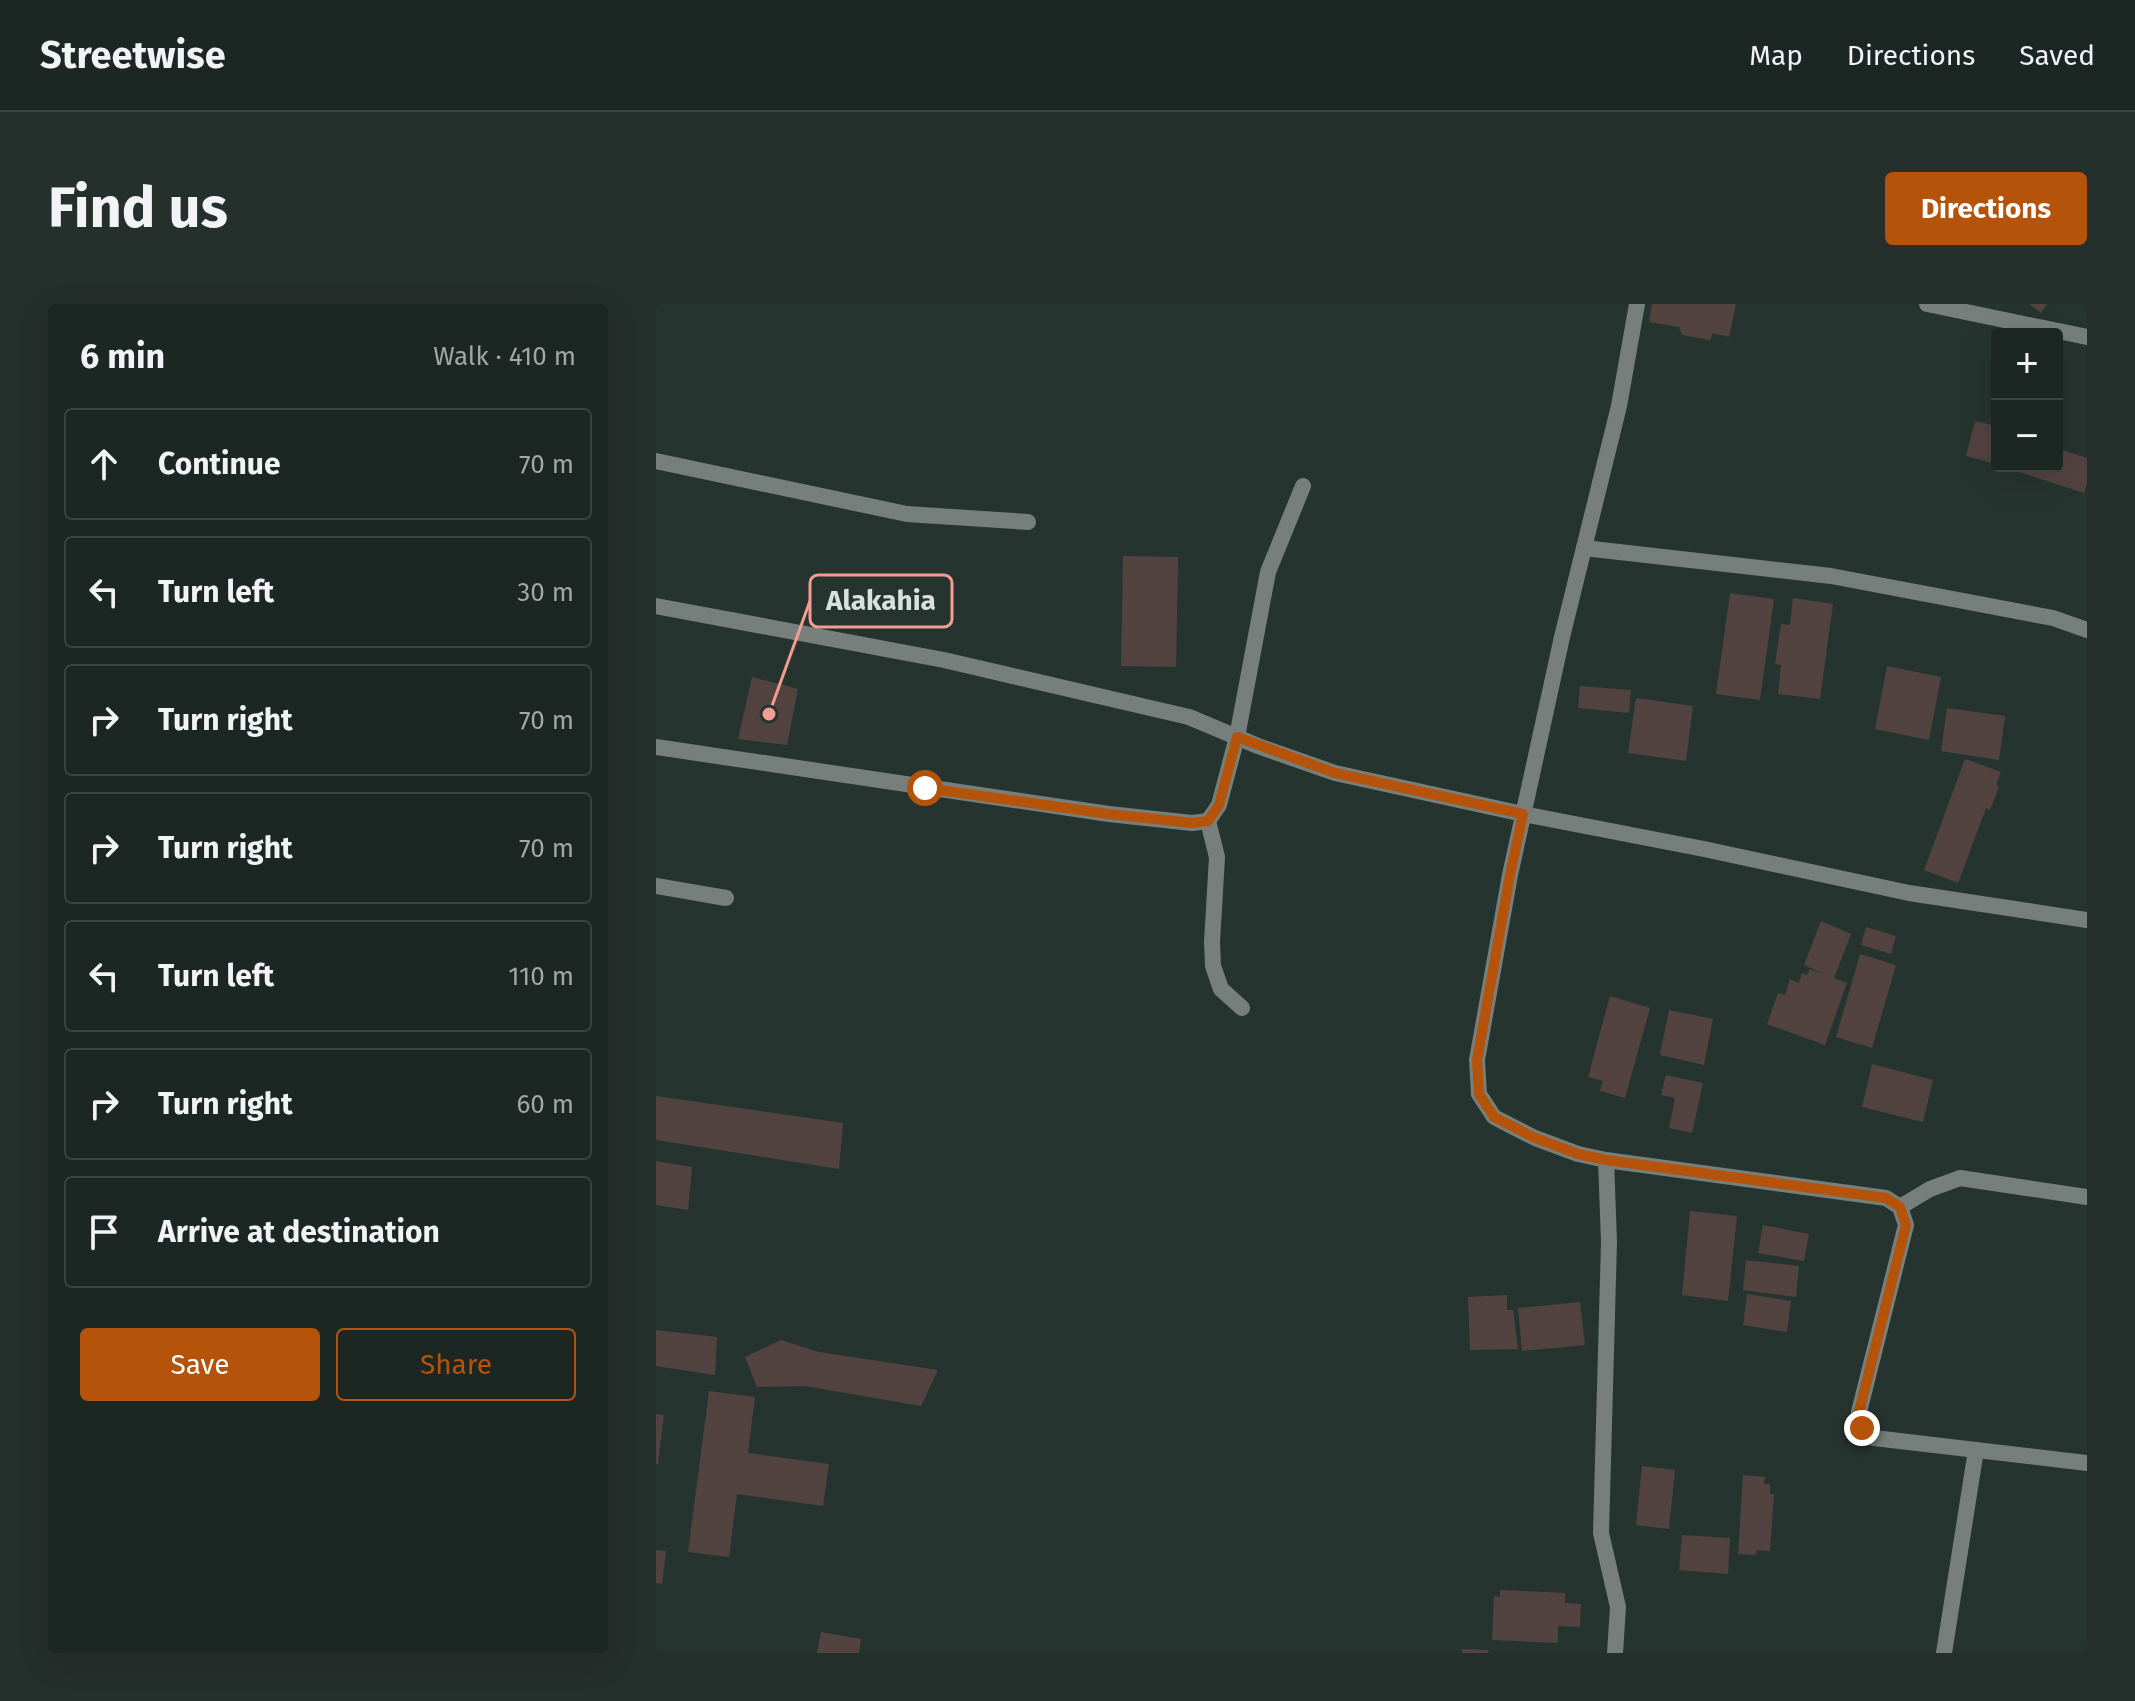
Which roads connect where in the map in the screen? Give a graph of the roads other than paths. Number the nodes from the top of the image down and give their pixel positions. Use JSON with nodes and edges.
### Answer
{"nodes":[{"id":1,"x":1637,"y":304,"type":"edge"},
{"id":2,"x":1927,"y":304,"type":"edge"},
{"id":3,"x":2087,"y":337,"type":"edge"},
{"id":4,"x":656,"y":461,"type":"edge"},
{"id":5,"x":1303,"y":486,"type":"dead end"},
{"id":6,"x":1028,"y":522,"type":"dead end"},
{"id":7,"x":1584,"y":548,"type":"junction"},
{"id":8,"x":656,"y":606,"type":"edge"},
{"id":9,"x":2087,"y":630,"type":"edge"},
{"id":10,"x":1237,"y":737,"type":"junction"},
{"id":11,"x":656,"y":747,"type":"edge"},
{"id":12,"x":1523,"y":814,"type":"junction"},
{"id":13,"x":1208,"y":821,"type":"junction"},
{"id":14,"x":656,"y":886,"type":"edge"},
{"id":15,"x":726,"y":898,"type":"dead end"},
{"id":16,"x":2087,"y":920,"type":"edge"},
{"id":17,"x":1242,"y":1008,"type":"dead end"},
{"id":18,"x":1606,"y":1160,"type":"junction"},
{"id":19,"x":2087,"y":1197,"type":"edge"},
{"id":20,"x":1900,"y":1207,"type":"junction"},
{"id":21,"x":1976,"y":1450,"type":"junction"},
{"id":22,"x":2087,"y":1463,"type":"edge"},
{"id":23,"x":1615,"y":1653,"type":"edge"},
{"id":24,"x":1944,"y":1653,"type":"edge"}],
"edges":[{"from":1,"to":7,"type":"street"},
{"from":2,"to":3,"type":"street"},
{"from":4,"to":6,"type":"street"},
{"from":5,"to":10,"type":"street"},
{"from":7,"to":9,"type":"street"},
{"from":7,"to":12,"type":"street"},
{"from":8,"to":10,"type":"street"},
{"from":10,"to":12,"type":"street"},
{"from":10,"to":13,"type":"street"},
{"from":11,"to":13,"type":"street"},
{"from":12,"to":16,"type":"street"},
{"from":12,"to":18,"type":"street"},
{"from":13,"to":17,"type":"street"},
{"from":14,"to":15,"type":"street"},
{"from":18,"to":20,"type":"street"},
{"from":18,"to":23,"type":"street"},
{"from":19,"to":20,"type":"street"},
{"from":20,"to":21,"type":"street"},
{"from":21,"to":22,"type":"street"},
{"from":21,"to":24,"type":"street"}]}
